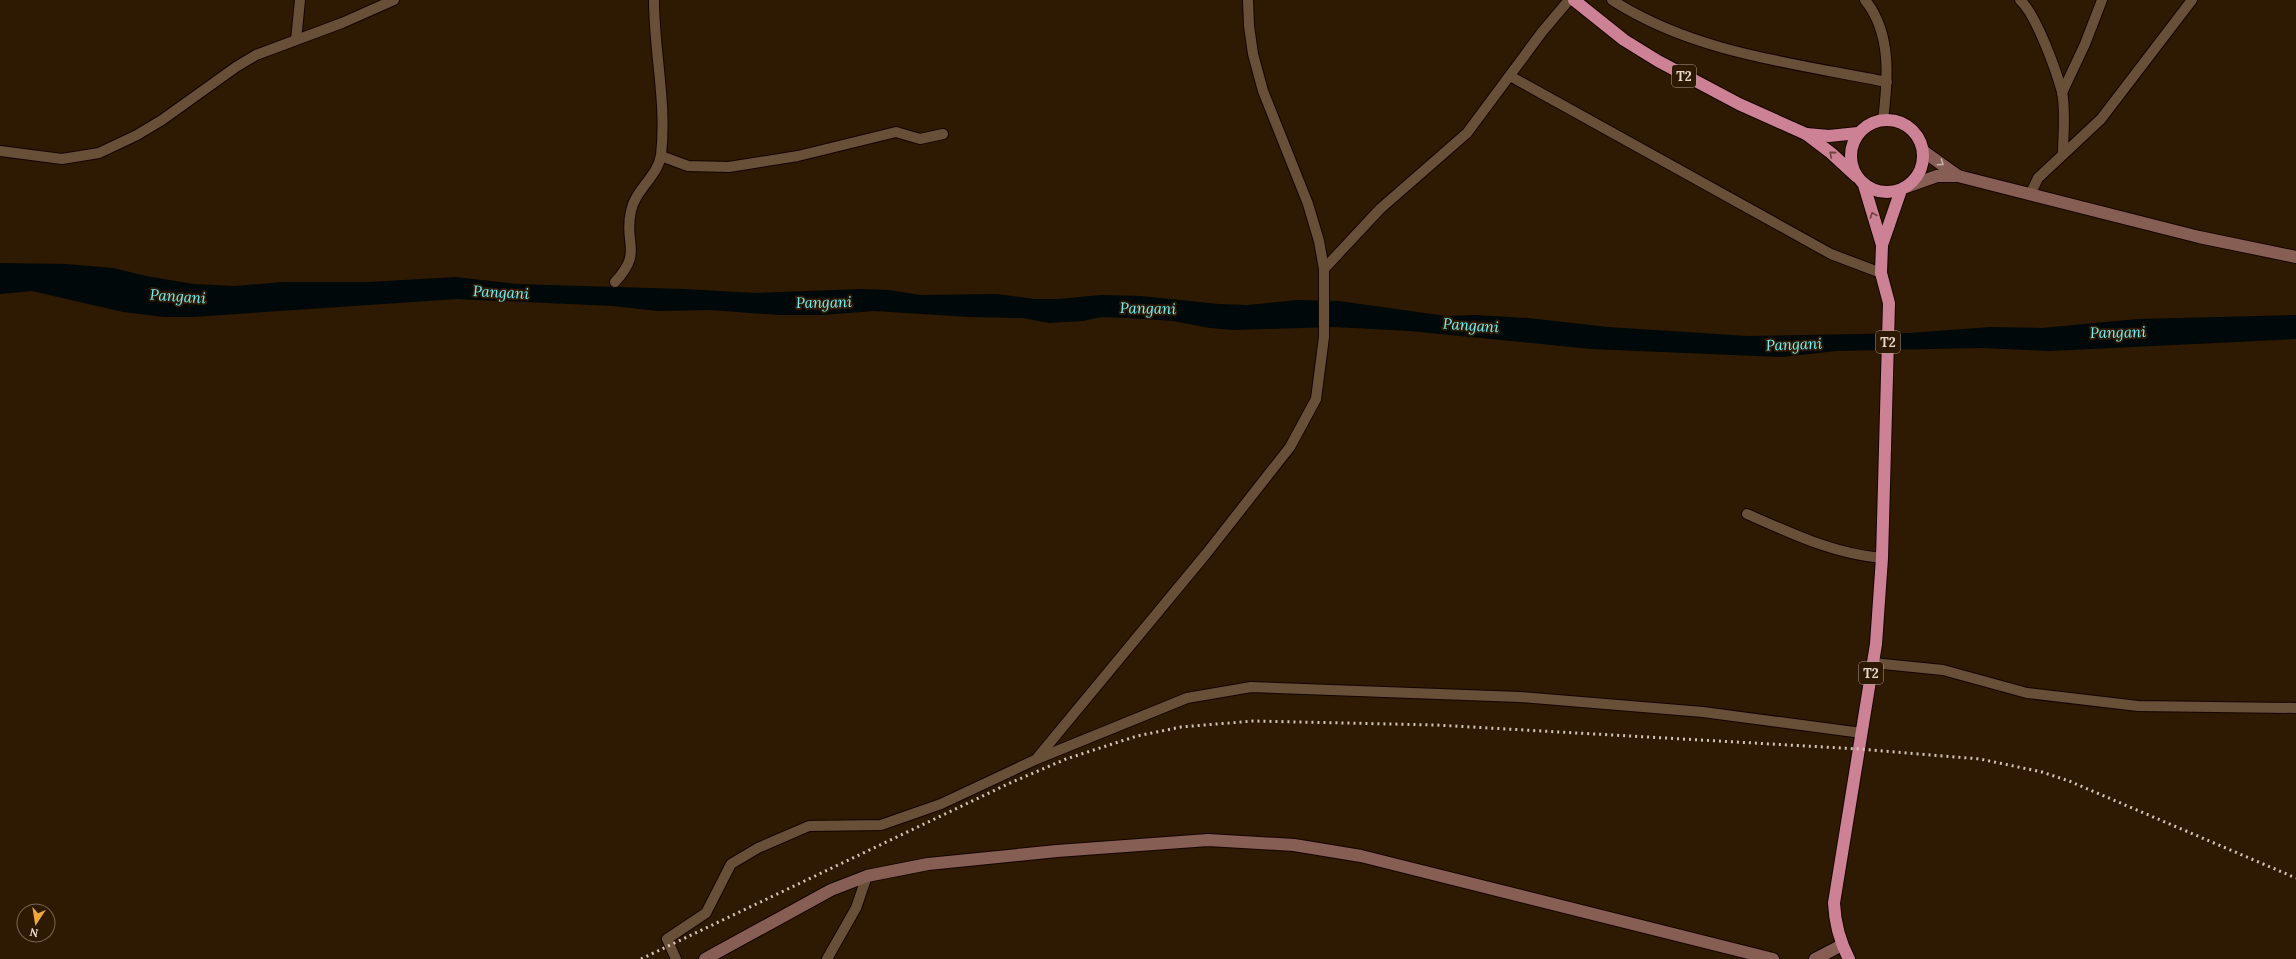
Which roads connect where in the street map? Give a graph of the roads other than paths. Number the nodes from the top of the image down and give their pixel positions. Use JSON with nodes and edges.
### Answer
{"nodes":[{"id":1,"x":300,"y":0,"type":"edge"},
{"id":2,"x":394,"y":0,"type":"edge"},
{"id":3,"x":654,"y":0,"type":"edge"},
{"id":4,"x":1248,"y":0,"type":"edge"},
{"id":5,"x":1569,"y":0,"type":"edge"},
{"id":6,"x":1574,"y":0,"type":"edge"},
{"id":7,"x":1612,"y":0,"type":"edge"},
{"id":8,"x":1865,"y":0,"type":"edge"},
{"id":9,"x":2020,"y":0,"type":"edge"},
{"id":10,"x":2102,"y":0,"type":"edge"},
{"id":11,"x":2192,"y":0,"type":"edge"},
{"id":12,"x":2030,"y":4,"type":"edge"},
{"id":13,"x":296,"y":40,"type":"junction"},
{"id":14,"x":1510,"y":76,"type":"junction"},
{"id":15,"x":1887,"y":82,"type":"junction"},
{"id":16,"x":2062,"y":93,"type":"junction"},
{"id":17,"x":1883,"y":120,"type":"junction"},
{"id":18,"x":1858,"y":133,"type":"junction"},
{"id":19,"x":942,"y":134,"type":"dead end"},
{"id":20,"x":1806,"y":134,"type":"junction"},
{"id":21,"x":0,"y":151,"type":"edge"},
{"id":22,"x":1923,"y":151,"type":"junction"},
{"id":23,"x":2063,"y":154,"type":"junction"},
{"id":24,"x":660,"y":156,"type":"junction"},
{"id":25,"x":1958,"y":176,"type":"junction"},
{"id":26,"x":1860,"y":181,"type":"junction"},
{"id":27,"x":1904,"y":189,"type":"junction"},
{"id":28,"x":2030,"y":195,"type":"junction"},
{"id":29,"x":1882,"y":245,"type":"junction"},
{"id":30,"x":2296,"y":257,"type":"edge"},
{"id":31,"x":1324,"y":269,"type":"junction"},
{"id":32,"x":1881,"y":273,"type":"junction"},
{"id":33,"x":615,"y":282,"type":"dead end"},
{"id":34,"x":1747,"y":514,"type":"dead end"},
{"id":35,"x":1882,"y":558,"type":"junction"},
{"id":36,"x":1873,"y":663,"type":"junction"},
{"id":37,"x":2296,"y":708,"type":"edge"},
{"id":38,"x":1862,"y":733,"type":"junction"},
{"id":39,"x":1037,"y":759,"type":"junction"},
{"id":40,"x":867,"y":876,"type":"junction"},
{"id":41,"x":1842,"y":945,"type":"junction"},
{"id":42,"x":676,"y":959,"type":"edge"},
{"id":43,"x":705,"y":959,"type":"edge"},
{"id":44,"x":827,"y":959,"type":"edge"},
{"id":45,"x":1773,"y":959,"type":"edge"},
{"id":46,"x":1815,"y":959,"type":"edge"},
{"id":47,"x":1849,"y":959,"type":"edge"}],
"edges":[{"from":1,"to":13,"type":"street"},
{"from":2,"to":13,"type":"street"},
{"from":3,"to":24,"type":"street"},
{"from":4,"to":31,"type":"street"},
{"from":5,"to":14,"type":"street"},
{"from":6,"to":20,"type":"highway","number":"T2"},
{"from":7,"to":15,"type":"street"},
{"from":8,"to":15,"type":"street"},
{"from":9,"to":12,"type":"street"},
{"from":10,"to":16,"type":"street"},
{"from":11,"to":23,"type":"street"},
{"from":12,"to":16,"type":"street"},
{"from":13,"to":21,"type":"street"},
{"from":14,"to":31,"type":"street"},
{"from":14,"to":32,"type":"street"},
{"from":15,"to":17,"type":"street"},
{"from":16,"to":23,"type":"street"},
{"from":17,"to":18,"type":"highway","number":"T2"},
{"from":17,"to":22,"type":"highway"},
{"from":18,"to":20,"type":"highway","number":"T2"},
{"from":18,"to":26,"type":"highway","number":"T2"},
{"from":19,"to":24,"type":"street"},
{"from":26,"to":20,"type":"highway","number":"T2","one_way":true},
{"from":22,"to":25,"type":"main road","one_way":true},
{"from":22,"to":27,"type":"highway","number":"T2"},
{"from":23,"to":28,"type":"street"},
{"from":24,"to":33,"type":"street"},
{"from":25,"to":27,"type":"main road"},
{"from":25,"to":28,"type":"main road"},
{"from":26,"to":27,"type":"highway","number":"T2"},
{"from":29,"to":26,"type":"highway","number":"T2","one_way":true},
{"from":27,"to":29,"type":"highway","number":"T2"},
{"from":28,"to":30,"type":"main road"},
{"from":29,"to":32,"type":"highway","number":"T2"},
{"from":31,"to":39,"type":"street"},
{"from":32,"to":35,"type":"highway","number":"T2"},
{"from":34,"to":35,"type":"street"},
{"from":35,"to":36,"type":"highway","number":"T2"},
{"from":36,"to":37,"type":"street"},
{"from":36,"to":38,"type":"highway","number":"T2"},
{"from":38,"to":39,"type":"street"},
{"from":38,"to":41,"type":"highway","number":"T2"},
{"from":39,"to":42,"type":"street"},
{"from":40,"to":43,"type":"main road"},
{"from":40,"to":44,"type":"street"},
{"from":40,"to":45,"type":"main road"},
{"from":41,"to":46,"type":"main road"},
{"from":41,"to":47,"type":"highway","number":"T2"}]}
